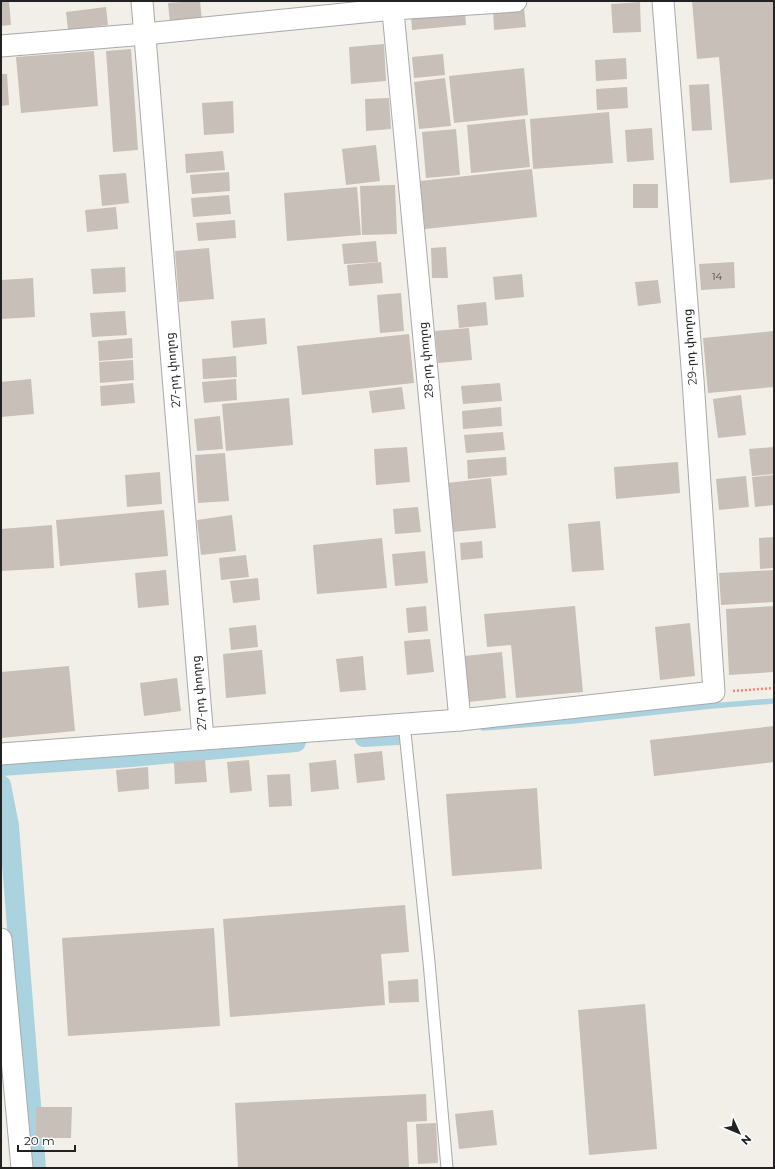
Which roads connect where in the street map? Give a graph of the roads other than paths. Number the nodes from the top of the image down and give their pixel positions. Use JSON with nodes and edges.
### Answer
{"nodes":[{"id":1,"x":142,"y":1,"type":"edge"},
{"id":2,"x":516,"y":1,"type":"edge"},
{"id":3,"x":663,"y":1,"type":"edge"},
{"id":4,"x":392,"y":5,"type":"edge"},
{"id":5,"x":145,"y":34,"type":"junction"},
{"id":6,"x":1,"y":46,"type":"edge"},
{"id":7,"x":460,"y":720,"type":"junction"},
{"id":8,"x":404,"y":724,"type":"junction"},
{"id":9,"x":203,"y":739,"type":"junction"},
{"id":10,"x":1,"y":754,"type":"edge"},
{"id":11,"x":1,"y":939,"type":"edge"},
{"id":12,"x":22,"y":1168,"type":"edge"},
{"id":13,"x":447,"y":1168,"type":"edge"}],
"edges":[{"from":1,"to":5,"type":"street","name":"27-րդ փողոց"},
{"from":2,"to":4,"type":"street"},
{"from":3,"to":7,"type":"street","name":"29-րդ փողոց"},
{"from":4,"to":5,"type":"street"},
{"from":4,"to":7,"type":"street","name":"28-րդ փողոց"},
{"from":5,"to":6,"type":"street"},
{"from":5,"to":9,"type":"street","name":"27-րդ փողոց"},
{"from":7,"to":8,"type":"street"},
{"from":8,"to":9,"type":"street"},
{"from":8,"to":13,"type":"lane"},
{"from":9,"to":10,"type":"street"},
{"from":11,"to":12,"type":"street"}]}
